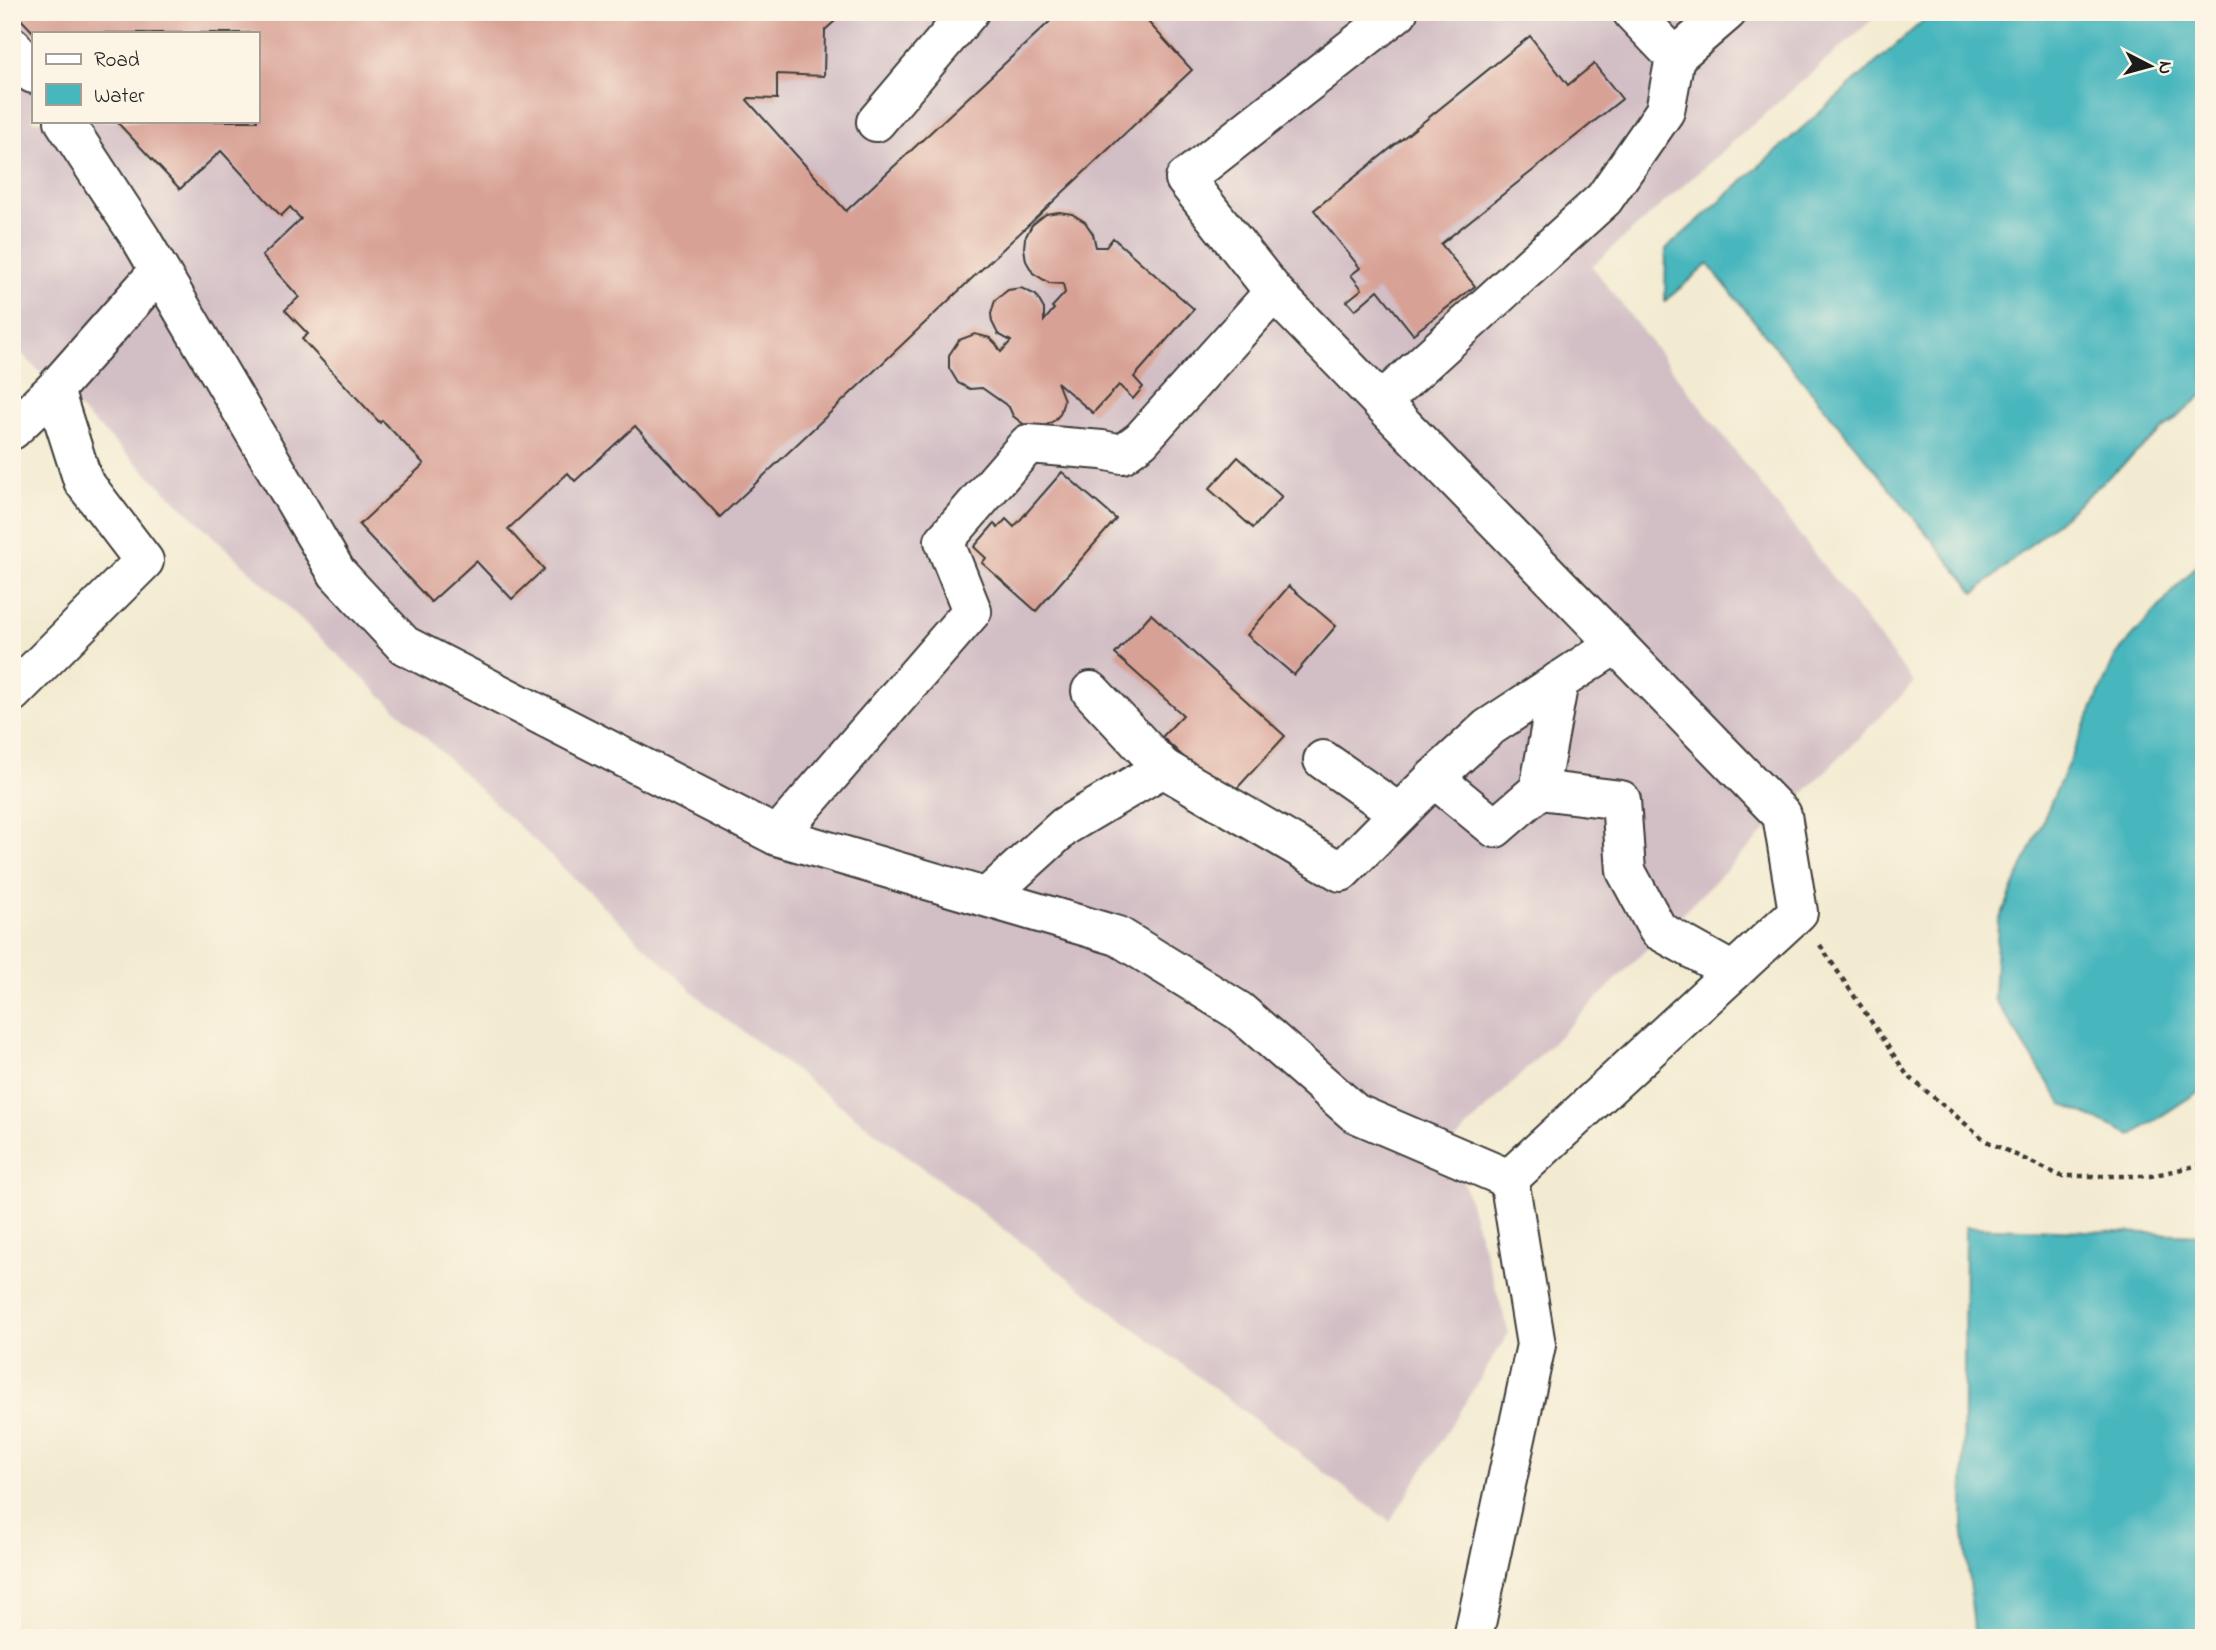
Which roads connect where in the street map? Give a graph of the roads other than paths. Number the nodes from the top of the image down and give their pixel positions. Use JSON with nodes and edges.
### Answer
{"nodes":[{"id":1,"x":969,"y":12,"type":"edge"},
{"id":2,"x":1398,"y":12,"type":"edge"},
{"id":3,"x":1632,"y":12,"type":"edge"},
{"id":4,"x":1727,"y":12,"type":"edge"},
{"id":5,"x":12,"y":46,"type":"edge"},
{"id":6,"x":1675,"y":57,"type":"junction"},
{"id":7,"x":32,"y":73,"type":"edge"},
{"id":8,"x":65,"y":122,"type":"edge"},
{"id":9,"x":876,"y":122,"type":"dead end"},
{"id":10,"x":159,"y":271,"type":"junction"},
{"id":11,"x":1274,"y":292,"type":"junction"},
{"id":12,"x":54,"y":390,"type":"junction"},
{"id":13,"x":1381,"y":402,"type":"junction"},
{"id":14,"x":12,"y":430,"type":"edge"},
{"id":15,"x":1616,"y":644,"type":"junction"},
{"id":16,"x":1559,"y":681,"type":"junction"},
{"id":17,"x":1091,"y":691,"type":"dead end"},
{"id":18,"x":12,"y":693,"type":"edge"},
{"id":19,"x":1323,"y":760,"type":"dead end"},
{"id":20,"x":1163,"y":768,"type":"junction"},
{"id":21,"x":1434,"y":778,"type":"junction"},
{"id":22,"x":1539,"y":790,"type":"junction"},
{"id":23,"x":1399,"y":813,"type":"junction"},
{"id":24,"x":777,"y":836,"type":"junction"},
{"id":25,"x":987,"y":897,"type":"junction"},
{"id":26,"x":1733,"y":972,"type":"junction"},
{"id":27,"x":1509,"y":1179,"type":"junction"},
{"id":28,"x":1473,"y":1638,"type":"edge"}],
"edges":[{"from":1,"to":9,"type":"lane"},
{"from":2,"to":11,"type":"lane"},
{"from":3,"to":6,"type":"lane"},
{"from":4,"to":6,"type":"lane"},
{"from":5,"to":7,"type":"lane"},
{"from":6,"to":13,"type":"lane"},
{"from":8,"to":10,"type":"lane"},
{"from":10,"to":12,"type":"lane"},
{"from":10,"to":24,"type":"lane"},
{"from":11,"to":13,"type":"lane"},
{"from":11,"to":24,"type":"lane"},
{"from":12,"to":14,"type":"lane"},
{"from":12,"to":18,"type":"lane"},
{"from":13,"to":15,"type":"lane"},
{"from":15,"to":16,"type":"lane"},
{"from":15,"to":26,"type":"lane"},
{"from":16,"to":21,"type":"lane"},
{"from":16,"to":22,"type":"lane"},
{"from":17,"to":20,"type":"lane"},
{"from":19,"to":23,"type":"lane"},
{"from":20,"to":23,"type":"lane"},
{"from":20,"to":25,"type":"lane"},
{"from":21,"to":22,"type":"lane"},
{"from":21,"to":23,"type":"lane"},
{"from":22,"to":26,"type":"lane"},
{"from":24,"to":25,"type":"lane"},
{"from":25,"to":27,"type":"lane"},
{"from":26,"to":27,"type":"lane"},
{"from":27,"to":28,"type":"lane"}]}
